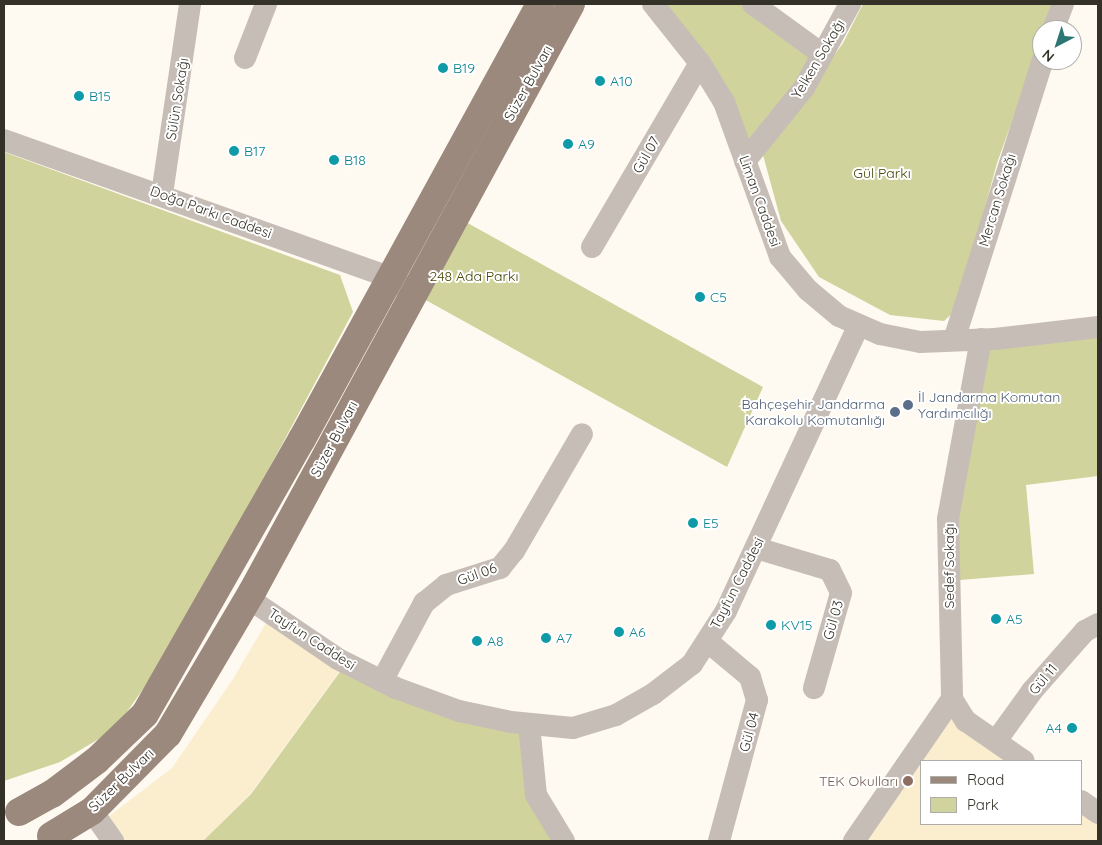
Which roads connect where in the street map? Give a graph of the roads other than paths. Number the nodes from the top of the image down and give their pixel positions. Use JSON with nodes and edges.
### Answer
{"nodes":[{"id":1,"x":190,"y":4,"type":"edge"},
{"id":2,"x":266,"y":4,"type":"edge"},
{"id":3,"x":540,"y":4,"type":"edge"},
{"id":4,"x":571,"y":4,"type":"edge"},
{"id":5,"x":653,"y":4,"type":"edge"},
{"id":6,"x":753,"y":4,"type":"edge"},
{"id":7,"x":850,"y":4,"type":"edge"},
{"id":8,"x":1063,"y":4,"type":"edge"},
{"id":9,"x":1057,"y":20,"type":"edge"},
{"id":10,"x":822,"y":54,"type":"junction"},
{"id":11,"x":245,"y":58,"type":"dead end"},
{"id":12,"x":700,"y":62,"type":"junction"},
{"id":13,"x":1039,"y":70,"type":"edge"},
{"id":14,"x":4,"y":140,"type":"edge"},
{"id":15,"x":746,"y":161,"type":"junction"},
{"id":16,"x":162,"y":194,"type":"junction"},
{"id":17,"x":592,"y":247,"type":"dead end"},
{"id":18,"x":390,"y":277,"type":"junction"},
{"id":19,"x":413,"y":293,"type":"junction"},
{"id":20,"x":859,"y":325,"type":"junction"},
{"id":21,"x":1098,"y":327,"type":"edge"},
{"id":22,"x":981,"y":339,"type":"junction"},
{"id":23,"x":954,"y":340,"type":"junction"},
{"id":24,"x":582,"y":434,"type":"dead end"},
{"id":25,"x":756,"y":548,"type":"junction"},
{"id":26,"x":248,"y":598,"type":"junction"},
{"id":27,"x":1098,"y":624,"type":"edge"},
{"id":28,"x":707,"y":641,"type":"junction"},
{"id":29,"x":382,"y":681,"type":"junction"},
{"id":30,"x":814,"y":688,"type":"dead end"},
{"id":31,"x":952,"y":699,"type":"junction"},
{"id":32,"x":529,"y":724,"type":"junction"},
{"id":33,"x":996,"y":741,"type":"junction"},
{"id":34,"x":1023,"y":760,"type":"edge"},
{"id":35,"x":1082,"y":802,"type":"edge"},
{"id":36,"x":92,"y":811,"type":"junction"},
{"id":37,"x":1098,"y":813,"type":"edge"},
{"id":38,"x":9,"y":815,"type":"edge"},
{"id":39,"x":51,"y":838,"type":"edge"},
{"id":40,"x":113,"y":841,"type":"edge"},
{"id":41,"x":564,"y":841,"type":"edge"},
{"id":42,"x":720,"y":841,"type":"edge"},
{"id":43,"x":854,"y":841,"type":"edge"}],
"edges":[{"from":1,"to":16,"type":"street","name":"Sülün Sokağı"},
{"from":2,"to":11,"type":"street"},
{"from":3,"to":18,"type":"main road","name":"Süzer Bulvarı"},
{"from":4,"to":19,"type":"main road","name":"Süzer Bulvarı"},
{"from":5,"to":12,"type":"street","name":"Liman Caddesi"},
{"from":6,"to":10,"type":"street"},
{"from":7,"to":10,"type":"street","name":"Yelken Sokağı"},
{"from":8,"to":9,"type":"street"},
{"from":10,"to":15,"type":"street","name":"Yelken Sokağı"},
{"from":12,"to":15,"type":"street","name":"Liman Caddesi"},
{"from":12,"to":17,"type":"street","name":"Gül 07"},
{"from":13,"to":23,"type":"street","name":"Mercan Sokağı"},
{"from":14,"to":16,"type":"street","name":"Doğa Parkı Caddesi"},
{"from":15,"to":20,"type":"street","name":"Liman Caddesi"},
{"from":16,"to":18,"type":"street","name":"Doğa Parkı Caddesi"},
{"from":18,"to":19,"type":"street","name":"Doğa Parkı Caddesi"},
{"from":18,"to":38,"type":"main road","name":"Süzer Bulvarı"},
{"from":19,"to":26,"type":"main road","name":"Süzer Bulvarı"},
{"from":20,"to":23,"type":"street","name":"Liman Caddesi"},
{"from":20,"to":25,"type":"street","name":"Tayfun Caddesi"},
{"from":21,"to":22,"type":"street","name":"Liman Caddesi"},
{"from":22,"to":23,"type":"street","name":"Liman Caddesi"},
{"from":22,"to":31,"type":"street","name":"Sedef Sokağı"},
{"from":24,"to":29,"type":"street","name":"Gül 06"},
{"from":25,"to":28,"type":"street","name":"Tayfun Caddesi"},
{"from":25,"to":30,"type":"street","name":"Gül 03"},
{"from":26,"to":29,"type":"street","name":"Tayfun Caddesi"},
{"from":26,"to":36,"type":"main road","name":"Süzer Bulvarı"},
{"from":27,"to":33,"type":"street","name":"Gül 11"},
{"from":28,"to":32,"type":"street","name":"Tayfun Caddesi"},
{"from":28,"to":42,"type":"street","name":"Gül 04"},
{"from":29,"to":32,"type":"street","name":"Tayfun Caddesi"},
{"from":31,"to":33,"type":"street"},
{"from":31,"to":43,"type":"street"},
{"from":32,"to":41,"type":"street"},
{"from":33,"to":34,"type":"street"},
{"from":35,"to":37,"type":"street"},
{"from":36,"to":39,"type":"main road","name":"Süzer Bulvarı"},
{"from":36,"to":40,"type":"street"},
{"from":38,"to":39,"type":"main road"}]}
